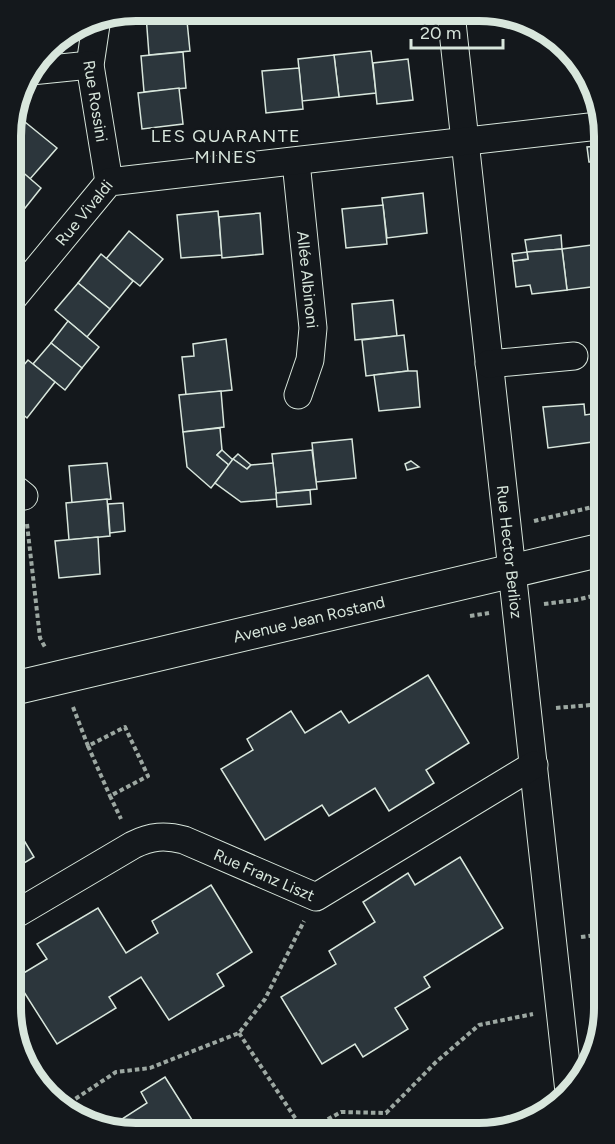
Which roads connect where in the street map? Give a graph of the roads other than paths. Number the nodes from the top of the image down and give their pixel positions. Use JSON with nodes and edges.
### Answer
{"nodes":[{"id":1,"x":452,"y":21,"type":"edge"},
{"id":2,"x":95,"y":29,"type":"edge"},
{"id":3,"x":90,"y":65,"type":"junction"},
{"id":4,"x":42,"y":70,"type":"edge"},
{"id":5,"x":594,"y":126,"type":"edge"},
{"id":6,"x":466,"y":141,"type":"junction"},
{"id":7,"x":296,"y":162,"type":"junction"},
{"id":8,"x":109,"y":182,"type":"junction"},
{"id":9,"x":21,"y":288,"type":"edge"},
{"id":10,"x":574,"y":356,"type":"dead end"},
{"id":11,"x":489,"y":364,"type":"junction"},
{"id":12,"x":298,"y":395,"type":"dead end"},
{"id":13,"x":594,"y":552,"type":"edge"},
{"id":14,"x":513,"y":571,"type":"junction"},
{"id":15,"x":21,"y":688,"type":"edge"},
{"id":16,"x":534,"y":765,"type":"junction"},
{"id":17,"x":21,"y":911,"type":"edge"},
{"id":18,"x":568,"y":1081,"type":"edge"}],
"edges":[{"from":1,"to":6,"type":"street","name":"Rue Hector Berlioz"},
{"from":2,"to":3,"type":"street","name":"Rue Rossini"},
{"from":3,"to":4,"type":"street"},
{"from":3,"to":8,"type":"street","name":"Rue Rossini"},
{"from":5,"to":6,"type":"street","name":"Rue Vivaldi"},
{"from":6,"to":7,"type":"street","name":"Rue Vivaldi"},
{"from":6,"to":11,"type":"street","name":"Rue Hector Berlioz"},
{"from":7,"to":8,"type":"street","name":"Rue Vivaldi"},
{"from":7,"to":12,"type":"street","name":"Allée Albinoni"},
{"from":8,"to":9,"type":"street","name":"Rue Vivaldi"},
{"from":10,"to":11,"type":"street"},
{"from":11,"to":14,"type":"street","name":"Rue Hector Berlioz"},
{"from":13,"to":14,"type":"street","name":"Avenue Jean Rostand"},
{"from":14,"to":15,"type":"street","name":"Avenue Jean Rostand"},
{"from":14,"to":16,"type":"street","name":"Rue Hector Berlioz"},
{"from":16,"to":17,"type":"street","name":"Rue Franz Liszt"},
{"from":16,"to":18,"type":"street","name":"Rue Hector Berlioz"}]}
